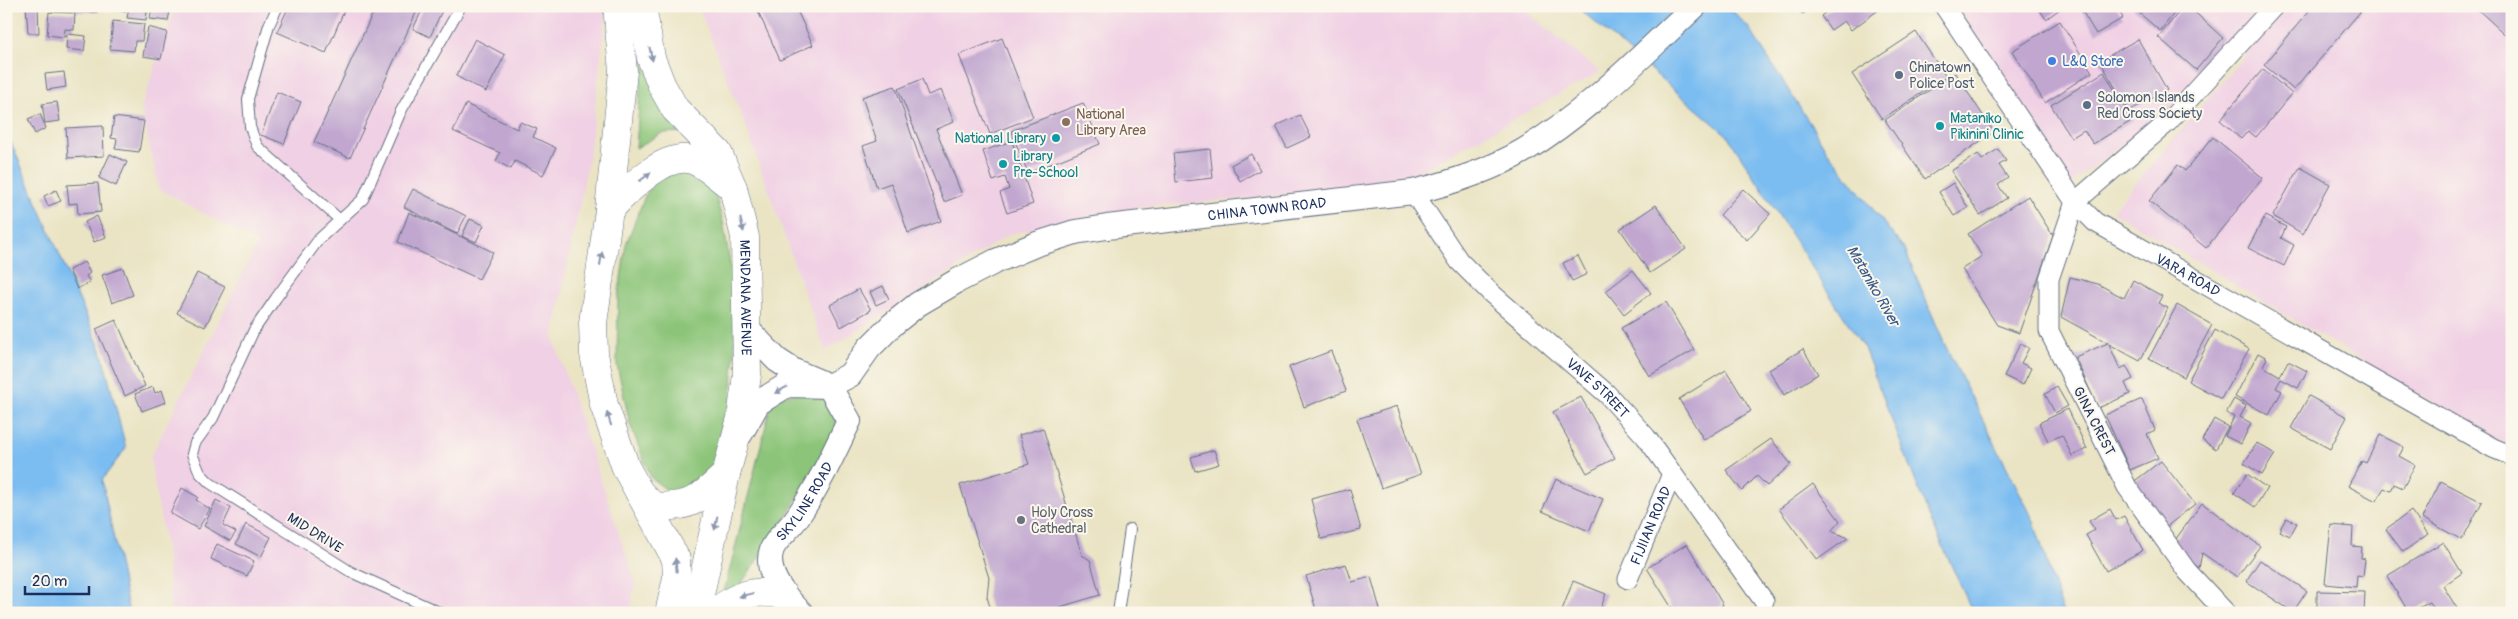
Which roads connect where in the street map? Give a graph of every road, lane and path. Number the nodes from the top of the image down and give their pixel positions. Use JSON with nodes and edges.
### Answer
{"nodes":[{"id":1,"x":278,"y":6,"type":"edge"},
{"id":2,"x":460,"y":6,"type":"edge"},
{"id":3,"x":617,"y":6,"type":"edge"},
{"id":4,"x":642,"y":6,"type":"edge"},
{"id":5,"x":1696,"y":6,"type":"edge"},
{"id":6,"x":1944,"y":6,"type":"edge"},
{"id":7,"x":2274,"y":6,"type":"edge"},
{"id":8,"x":733,"y":188,"type":"junction"},
{"id":9,"x":1413,"y":192,"type":"junction"},
{"id":10,"x":2075,"y":202,"type":"junction"},
{"id":11,"x":609,"y":210,"type":"junction"},
{"id":12,"x":340,"y":220,"type":"junction"},
{"id":13,"x":747,"y":328,"type":"junction"},
{"id":14,"x":829,"y":386,"type":"junction"},
{"id":15,"x":735,"y":441,"type":"junction"},
{"id":16,"x":2512,"y":456,"type":"edge"},
{"id":17,"x":726,"y":474,"type":"junction"},
{"id":18,"x":1672,"y":474,"type":"junction"},
{"id":19,"x":636,"y":489,"type":"junction"},
{"id":20,"x":1130,"y":529,"type":"dead end"},
{"id":21,"x":1628,"y":578,"type":"dead end"},
{"id":22,"x":1764,"y":601,"type":"dead end"},
{"id":23,"x":792,"y":604,"type":"edge"},
{"id":24,"x":441,"y":613,"type":"edge"},
{"id":25,"x":669,"y":613,"type":"edge"},
{"id":26,"x":696,"y":613,"type":"edge"},
{"id":27,"x":714,"y":613,"type":"edge"},
{"id":28,"x":1118,"y":613,"type":"edge"},
{"id":29,"x":2226,"y":613,"type":"edge"}],
"edges":[{"from":1,"to":12,"type":"lane"},
{"from":2,"to":12,"type":"lane"},
{"from":3,"to":11,"type":"main road"},
{"from":4,"to":8,"type":"main road","name":"MENDANA AVENUE","one_way":true},
{"from":5,"to":9,"type":"street","name":"CHINA TOWN ROAD"},
{"from":6,"to":10,"type":"street","name":"VARA ROAD"},
{"from":7,"to":10,"type":"street"},
{"from":11,"to":8,"type":"main road","one_way":true},
{"from":8,"to":13,"type":"main road","name":"MENDANA AVENUE","one_way":true},
{"from":9,"to":14,"type":"street","name":"CHINA TOWN ROAD"},
{"from":9,"to":18,"type":"street","name":"VAVE STREET"},
{"from":10,"to":16,"type":"street","name":"VARA ROAD"},
{"from":10,"to":29,"type":"street","name":"GINA CREST"},
{"from":19,"to":11,"type":"main road","one_way":true},
{"from":12,"to":24,"type":"lane","name":"MID DRIVE"},
{"from":13,"to":14,"type":"street"},
{"from":13,"to":15,"type":"main road","name":"MENDANA AVENUE"},
{"from":14,"to":15,"type":"street","one_way":true},
{"from":14,"to":23,"type":"street","name":"SKYLINE ROAD"},
{"from":15,"to":17,"type":"main road","name":"MENDANA AVENUE"},
{"from":17,"to":19,"type":"main road"},
{"from":17,"to":26,"type":"main road","name":"MENDANA AVENUE","one_way":true},
{"from":18,"to":21,"type":"street","name":"FIJIIAN ROAD"},
{"from":18,"to":22,"type":"street","name":"VAVE STREET"},
{"from":25,"to":19,"type":"main road","one_way":true},
{"from":20,"to":28,"type":"lane"},
{"from":23,"to":27,"type":"main road","one_way":true}]}
